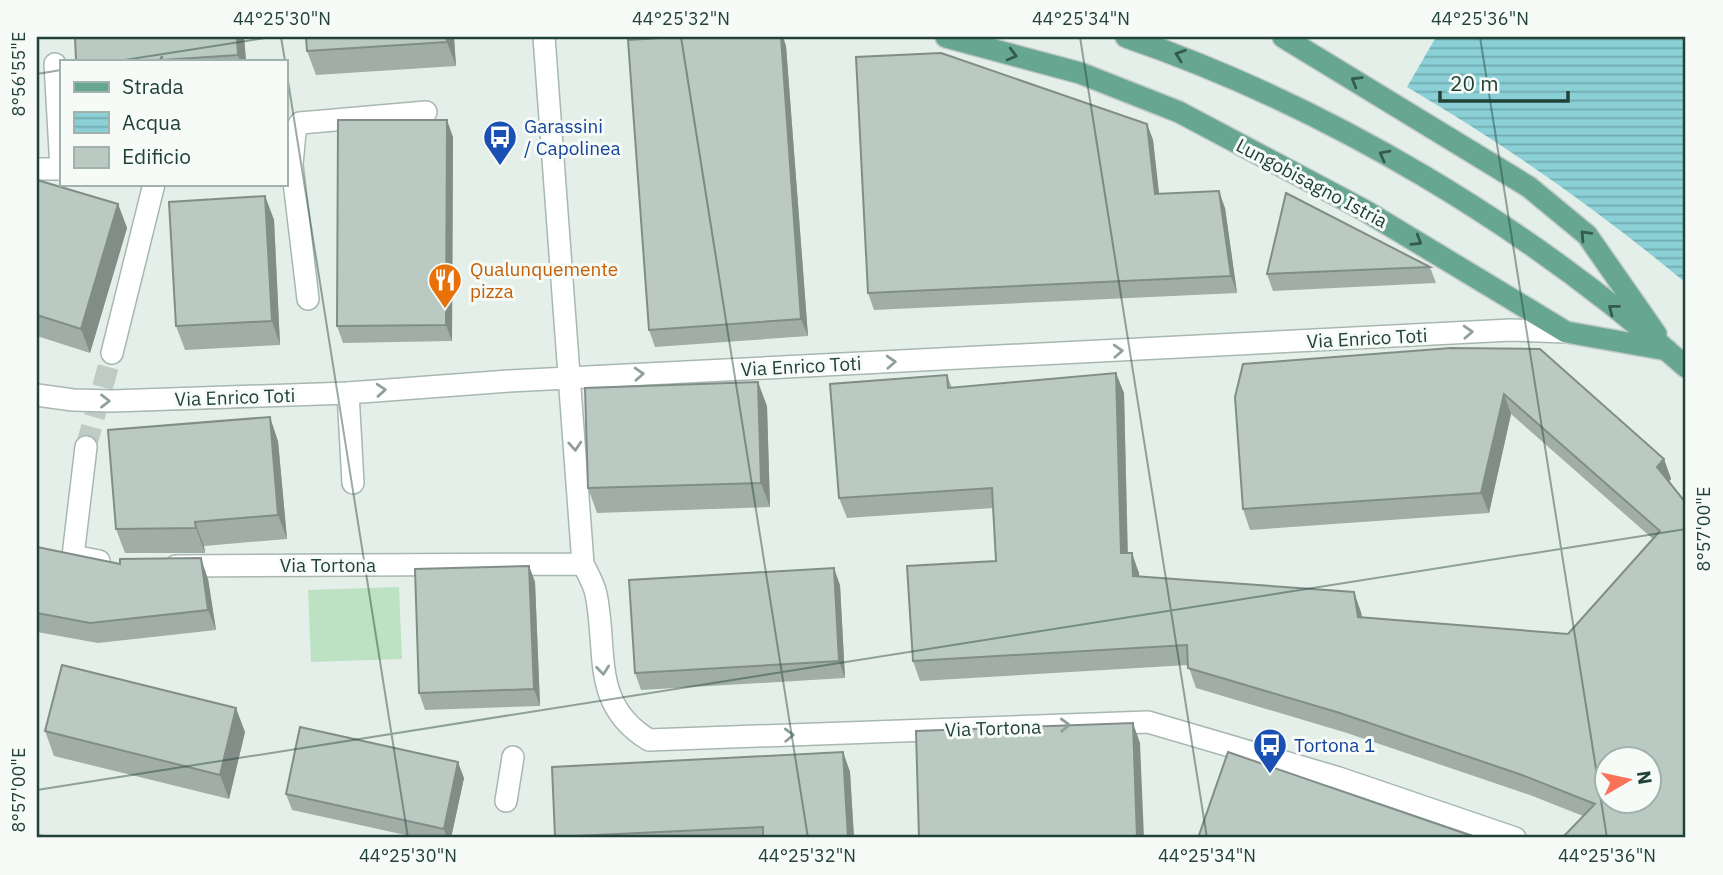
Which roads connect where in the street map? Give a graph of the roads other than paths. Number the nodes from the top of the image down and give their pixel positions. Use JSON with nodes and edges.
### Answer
{"nodes":[{"id":1,"x":544,"y":37,"type":"edge"},
{"id":2,"x":946,"y":37,"type":"edge"},
{"id":3,"x":1126,"y":37,"type":"edge"},
{"id":4,"x":1283,"y":37,"type":"edge"},
{"id":5,"x":55,"y":64,"type":"dead end"},
{"id":6,"x":426,"y":112,"type":"dead end"},
{"id":7,"x":60,"y":152,"type":"edge"},
{"id":8,"x":289,"y":165,"type":"edge"},
{"id":9,"x":37,"y":169,"type":"edge"},
{"id":10,"x":60,"y":169,"type":"edge"},
{"id":11,"x":154,"y":186,"type":"edge"},
{"id":12,"x":308,"y":299,"type":"dead end"},
{"id":13,"x":1566,"y":332,"type":"junction"},
{"id":14,"x":1667,"y":350,"type":"junction"},
{"id":15,"x":112,"y":353,"type":"tunnel mouth"},
{"id":16,"x":1686,"y":367,"type":"edge"},
{"id":17,"x":571,"y":377,"type":"junction"},
{"id":18,"x":348,"y":393,"type":"junction"},
{"id":19,"x":37,"y":395,"type":"edge"},
{"id":20,"x":86,"y":447,"type":"tunnel mouth"},
{"id":21,"x":353,"y":483,"type":"dead end"},
{"id":22,"x":49,"y":552,"type":"edge"},
{"id":23,"x":73,"y":556,"type":"junction"},
{"id":24,"x":583,"y":564,"type":"junction"},
{"id":25,"x":124,"y":566,"type":"edge"},
{"id":26,"x":150,"y":566,"type":"edge"},
{"id":27,"x":513,"y":757,"type":"dead end"},
{"id":28,"x":506,"y":801,"type":"dead end"},
{"id":29,"x":1515,"y":838,"type":"edge"}],
"edges":[{"from":1,"to":17,"type":"street","name":"Via Tortona"},
{"from":2,"to":13,"type":"main road","name":"Lungobisagno Istria","one_way":true},
{"from":14,"to":3,"type":"main road","one_way":true},
{"from":14,"to":4,"type":"main road","one_way":true},
{"from":5,"to":7,"type":"street"},
{"from":6,"to":8,"type":"street"},
{"from":8,"to":12,"type":"street"},
{"from":9,"to":10,"type":"street"},
{"from":11,"to":15,"type":"street"},
{"from":13,"to":14,"type":"main road","name":"Lungobisagno Istria"},
{"from":17,"to":13,"type":"street","name":"Via Enrico Toti","one_way":true},
{"from":14,"to":16,"type":"main road"},
{"from":18,"to":17,"type":"street","name":"Via Enrico Toti","one_way":true},
{"from":17,"to":24,"type":"street","name":"Via Tortona","one_way":true},
{"from":19,"to":18,"type":"street","name":"Via Enrico Toti","one_way":true},
{"from":18,"to":21,"type":"street"},
{"from":20,"to":23,"type":"street"},
{"from":22,"to":23,"type":"street"},
{"from":23,"to":25,"type":"street"},
{"from":24,"to":26,"type":"street","name":"Via Tortona"},
{"from":24,"to":29,"type":"street","name":"Via Tortona","one_way":true},
{"from":27,"to":28,"type":"street"}]}
